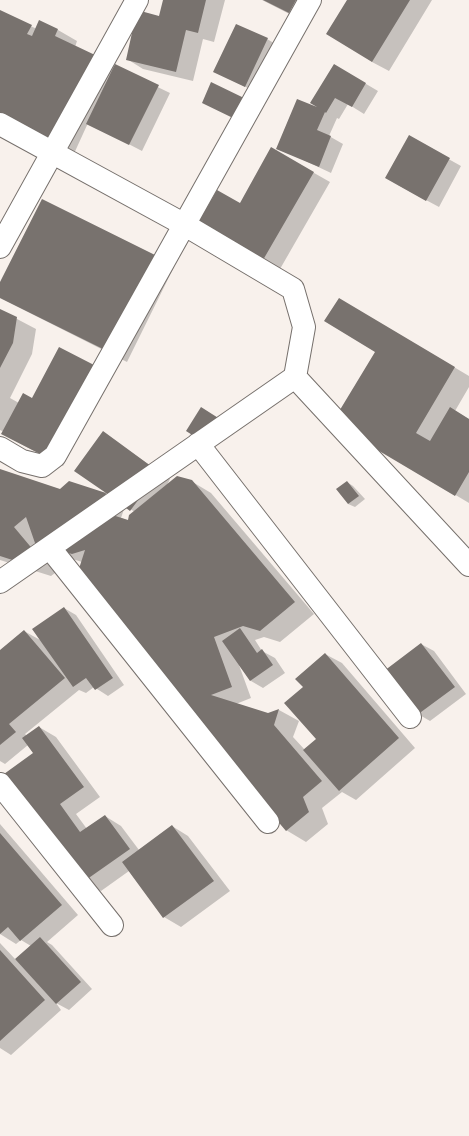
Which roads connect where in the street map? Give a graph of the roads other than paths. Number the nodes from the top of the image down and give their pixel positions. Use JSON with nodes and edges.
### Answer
{"nodes":[{"id":1,"x":137,"y":0,"type":"edge"},
{"id":2,"x":310,"y":0,"type":"edge"},
{"id":3,"x":0,"y":124,"type":"edge"},
{"id":4,"x":53,"y":153,"type":"junction"},
{"id":5,"x":186,"y":224,"type":"junction"},
{"id":6,"x":0,"y":247,"type":"edge"},
{"id":7,"x":295,"y":376,"type":"junction"},
{"id":8,"x":198,"y":444,"type":"junction"},
{"id":9,"x":0,"y":448,"type":"edge"},
{"id":10,"x":50,"y":548,"type":"junction"},
{"id":11,"x":469,"y":566,"type":"edge"},
{"id":12,"x":3,"y":576,"type":"edge"},
{"id":13,"x":410,"y":717,"type":"dead end"},
{"id":14,"x":0,"y":784,"type":"edge"},
{"id":15,"x":268,"y":822,"type":"dead end"},
{"id":16,"x":112,"y":925,"type":"dead end"}],
"edges":[{"from":1,"to":4,"type":"street"},
{"from":2,"to":5,"type":"street"},
{"from":3,"to":4,"type":"street"},
{"from":4,"to":5,"type":"street"},
{"from":4,"to":6,"type":"street"},
{"from":5,"to":7,"type":"street"},
{"from":5,"to":9,"type":"street"},
{"from":7,"to":8,"type":"street"},
{"from":7,"to":11,"type":"street"},
{"from":8,"to":10,"type":"street"},
{"from":8,"to":13,"type":"street"},
{"from":10,"to":12,"type":"street"},
{"from":10,"to":15,"type":"street"},
{"from":14,"to":16,"type":"street"}]}
